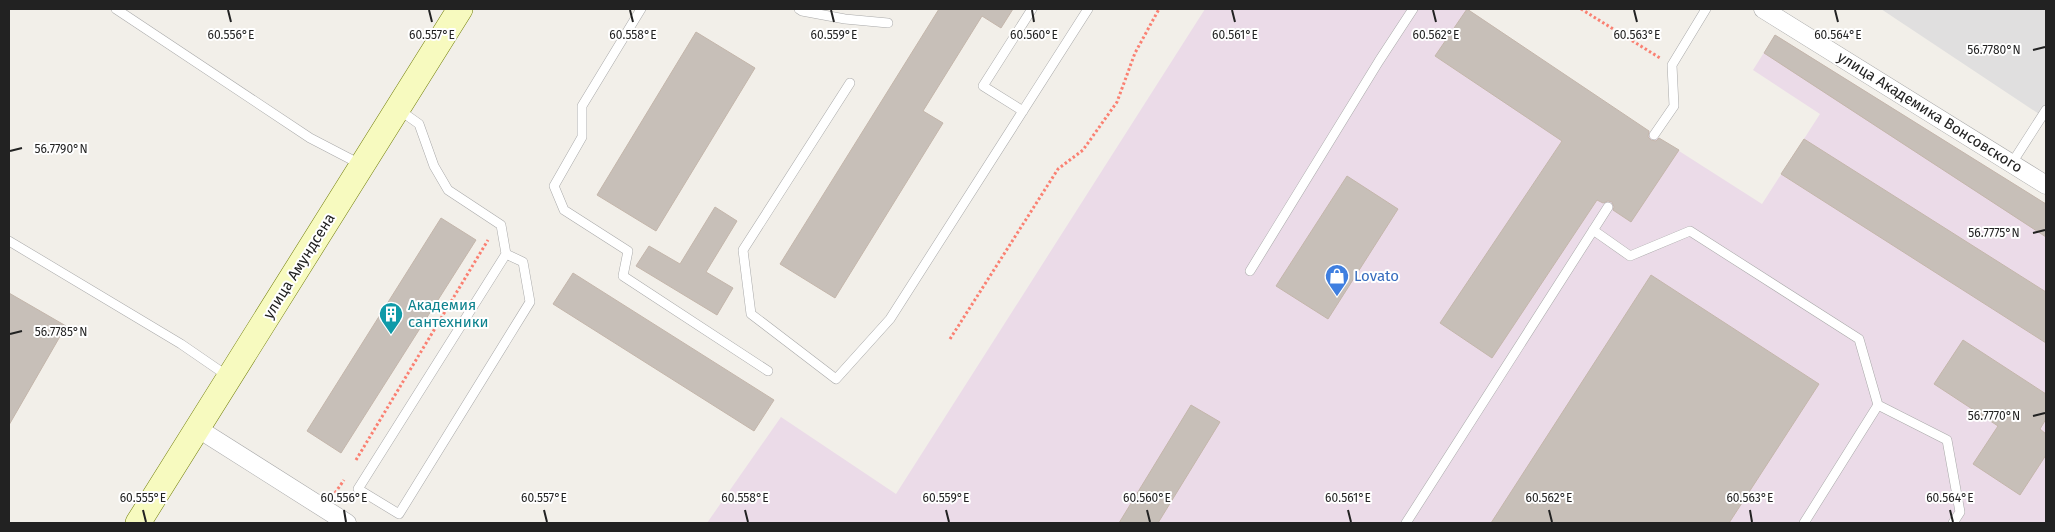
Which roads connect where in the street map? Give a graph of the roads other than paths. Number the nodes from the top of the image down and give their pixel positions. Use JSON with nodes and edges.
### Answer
{"nodes":[{"id":1,"x":116,"y":9,"type":"edge"},
{"id":2,"x":460,"y":9,"type":"edge"},
{"id":3,"x":641,"y":9,"type":"edge"},
{"id":4,"x":799,"y":9,"type":"edge"},
{"id":5,"x":1032,"y":9,"type":"edge"},
{"id":6,"x":1088,"y":9,"type":"edge"},
{"id":7,"x":1412,"y":9,"type":"edge"},
{"id":8,"x":1706,"y":9,"type":"edge"},
{"id":9,"x":1762,"y":9,"type":"edge"},
{"id":10,"x":888,"y":23,"type":"dead end"},
{"id":11,"x":850,"y":83,"type":"dead end"},
{"id":12,"x":397,"y":108,"type":"junction"},
{"id":13,"x":2046,"y":110,"type":"edge"},
{"id":14,"x":1023,"y":111,"type":"junction"},
{"id":15,"x":1654,"y":135,"type":"dead end"},
{"id":16,"x":2012,"y":163,"type":"junction"},
{"id":17,"x":362,"y":164,"type":"junction"},
{"id":18,"x":2046,"y":185,"type":"edge"},
{"id":19,"x":1608,"y":207,"type":"dead end"},
{"id":20,"x":1593,"y":230,"type":"junction"},
{"id":21,"x":9,"y":241,"type":"edge"},
{"id":22,"x":506,"y":254,"type":"junction"},
{"id":23,"x":1250,"y":271,"type":"dead end"},
{"id":24,"x":768,"y":371,"type":"dead end"},
{"id":25,"x":229,"y":377,"type":"junction"},
{"id":26,"x":1878,"y":405,"type":"junction"},
{"id":27,"x":198,"y":428,"type":"junction"},
{"id":28,"x":344,"y":522,"type":"edge"},
{"id":29,"x":138,"y":523,"type":"edge"},
{"id":30,"x":1406,"y":523,"type":"edge"},
{"id":31,"x":1804,"y":523,"type":"edge"},
{"id":32,"x":1953,"y":523,"type":"edge"}],
"edges":[{"from":1,"to":17,"type":"lane"},
{"from":2,"to":12,"type":"main road","name":"улица Амундсена"},
{"from":3,"to":24,"type":"lane"},
{"from":4,"to":10,"type":"lane"},
{"from":5,"to":14,"type":"lane"},
{"from":6,"to":14,"type":"lane"},
{"from":7,"to":23,"type":"lane"},
{"from":8,"to":15,"type":"lane"},
{"from":9,"to":16,"type":"street","name":"улица Академика Вонсовского"},
{"from":11,"to":14,"type":"lane"},
{"from":12,"to":17,"type":"main road","name":"улица Амундсена"},
{"from":12,"to":22,"type":"lane"},
{"from":13,"to":16,"type":"lane"},
{"from":16,"to":18,"type":"street","name":"улица Академика Вонсовского"},
{"from":17,"to":25,"type":"main road","name":"улица Амундсена"},
{"from":19,"to":20,"type":"lane"},
{"from":20,"to":26,"type":"lane"},
{"from":20,"to":30,"type":"lane"},
{"from":21,"to":25,"type":"lane"},
{"from":22,"to":22,"type":"lane"},
{"from":25,"to":27,"type":"main road","name":"улица Амундсена"},
{"from":26,"to":31,"type":"lane"},
{"from":26,"to":32,"type":"lane"},
{"from":27,"to":28,"type":"street"},
{"from":27,"to":29,"type":"main road","name":"улица Амундсена"}]}
